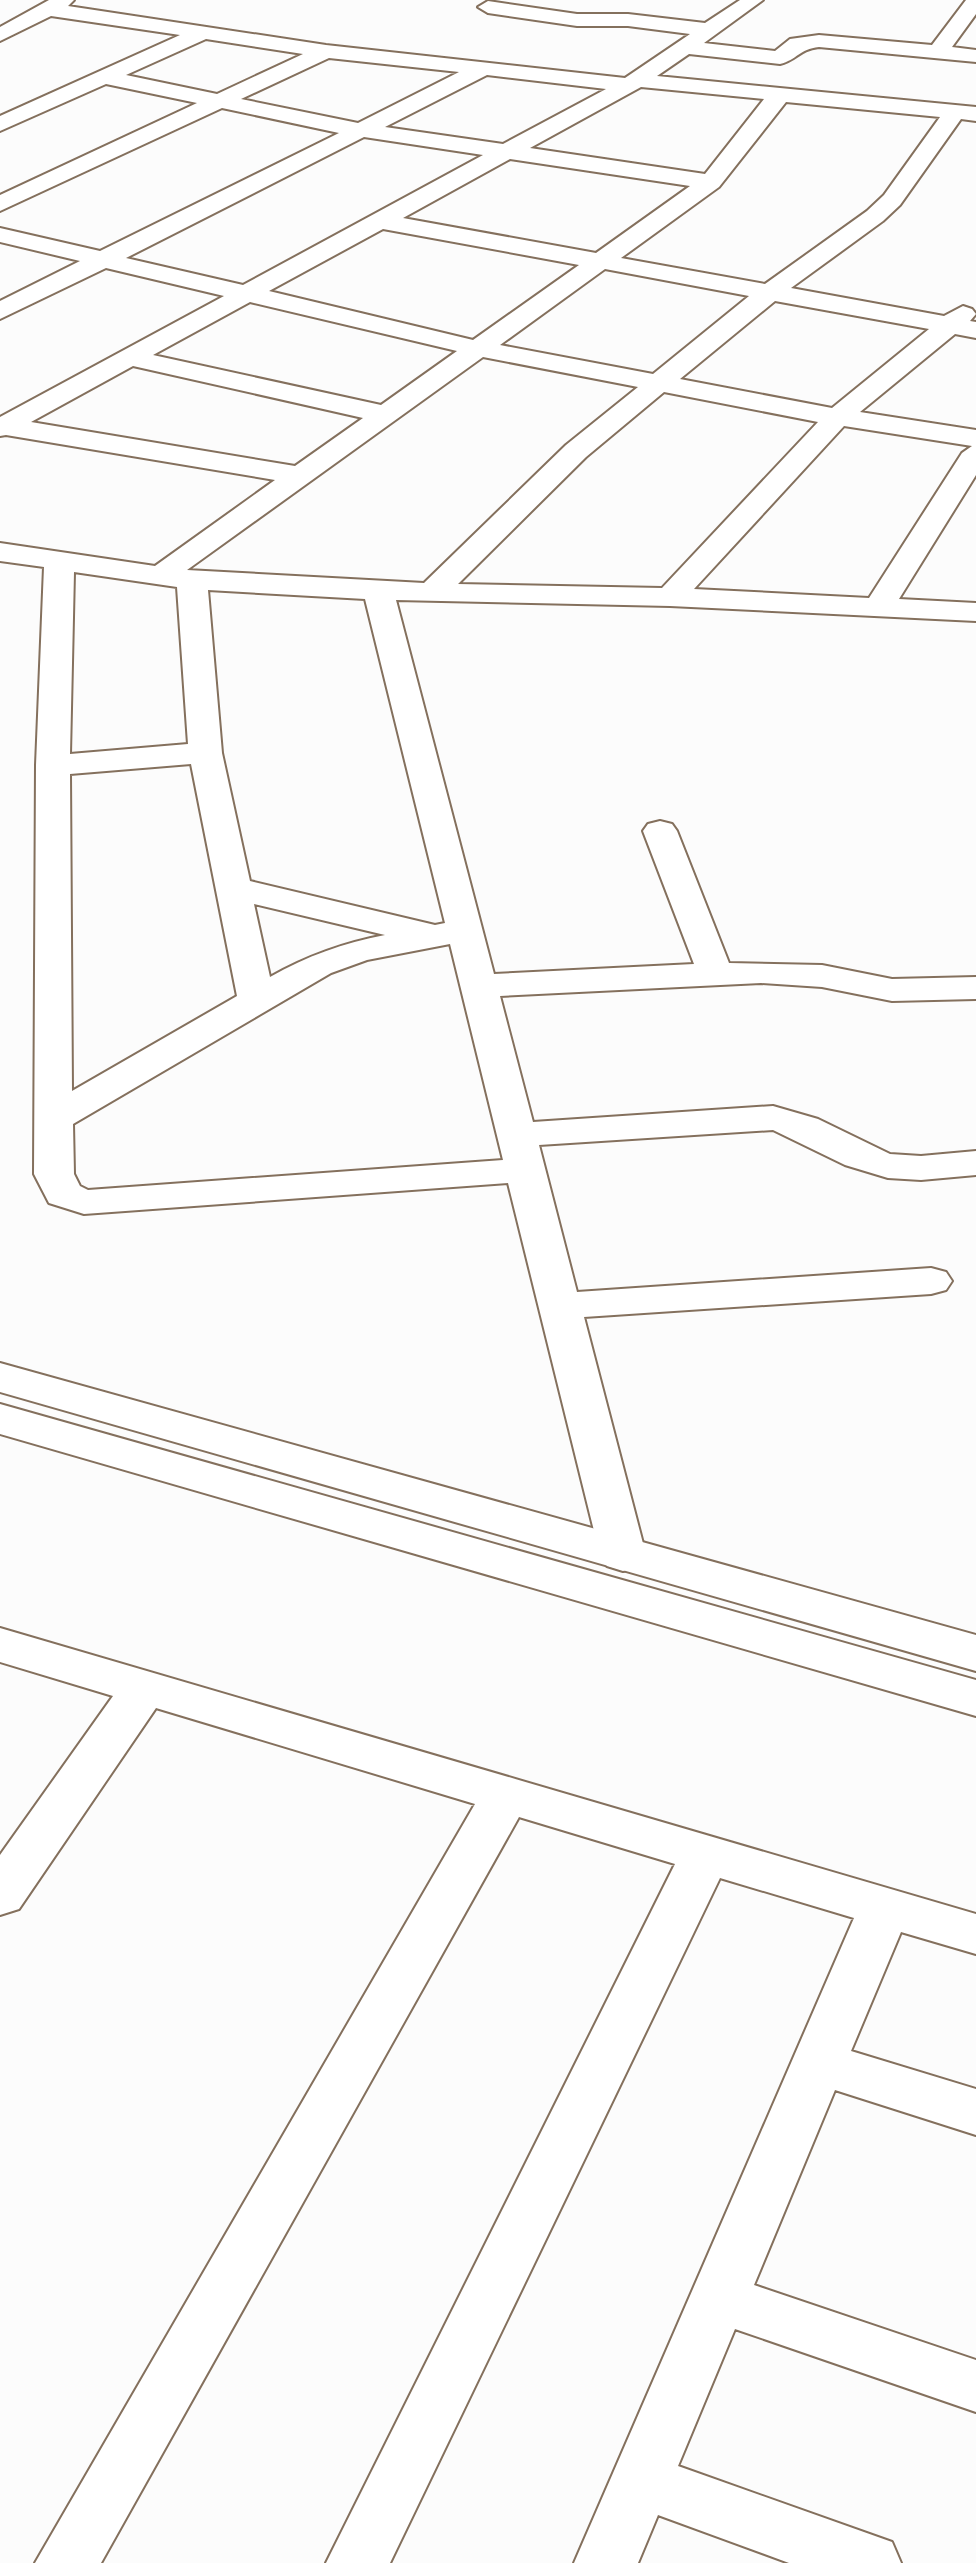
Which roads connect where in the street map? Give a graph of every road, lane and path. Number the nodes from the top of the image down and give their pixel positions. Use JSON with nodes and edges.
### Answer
{"nodes":[{"id":1,"x":753,"y":0,"type":"edge"},
{"id":2,"x":976,"y":0,"type":"edge"},
{"id":3,"x":55,"y":5,"type":"edge"},
{"id":4,"x":488,"y":7,"type":"dead end"},
{"id":5,"x":5,"y":29,"type":"edge"},
{"id":6,"x":710,"y":30,"type":"junction"},
{"id":7,"x":202,"y":33,"type":"junction"},
{"id":8,"x":685,"y":47,"type":"junction"},
{"id":9,"x":326,"y":51,"type":"junction"},
{"id":10,"x":938,"y":52,"type":"junction"},
{"id":11,"x":976,"y":56,"type":"edge"},
{"id":12,"x":483,"y":69,"type":"junction"},
{"id":13,"x":102,"y":77,"type":"junction"},
{"id":14,"x":633,"y":83,"type":"junction"},
{"id":15,"x":780,"y":94,"type":"junction"},
{"id":16,"x":220,"y":101,"type":"junction"},
{"id":17,"x":965,"y":113,"type":"edge"},
{"id":18,"x":0,"y":124,"type":"edge"},
{"id":19,"x":359,"y":130,"type":"junction"},
{"id":20,"x":508,"y":153,"type":"junction"},
{"id":21,"x":711,"y":182,"type":"junction"},
{"id":22,"x":0,"y":204,"type":"edge"},
{"id":23,"x":381,"y":221,"type":"junction"},
{"id":24,"x":0,"y":235,"type":"edge"},
{"id":25,"x":101,"y":258,"type":"junction"},
{"id":26,"x":603,"y":261,"type":"junction"},
{"id":27,"x":771,"y":291,"type":"junction"},
{"id":28,"x":248,"y":292,"type":"junction"},
{"id":29,"x":976,"y":303,"type":"edge"},
{"id":30,"x":0,"y":311,"type":"edge"},
{"id":31,"x":963,"y":327,"type":"edge"},
{"id":32,"x":475,"y":348,"type":"junction"},
{"id":33,"x":127,"y":357,"type":"junction"},
{"id":34,"x":660,"y":382,"type":"junction"},
{"id":35,"x":976,"y":411,"type":"edge"},
{"id":36,"x":382,"y":414,"type":"junction"},
{"id":37,"x":837,"y":417,"type":"junction"},
{"id":38,"x":2,"y":427,"type":"edge"},
{"id":39,"x":964,"y":436,"type":"edge"},
{"id":40,"x":976,"y":453,"type":"edge"},
{"id":41,"x":296,"y":475,"type":"junction"},
{"id":42,"x":0,"y":552,"type":"edge"},
{"id":43,"x":59,"y":560,"type":"junction"},
{"id":44,"x":176,"y":577,"type":"junction"},
{"id":45,"x":378,"y":591,"type":"junction"},
{"id":46,"x":433,"y":591,"type":"junction"},
{"id":47,"x":670,"y":597,"type":"junction"},
{"id":48,"x":880,"y":605,"type":"junction"},
{"id":49,"x":976,"y":612,"type":"edge"},
{"id":50,"x":205,"y":753,"type":"junction"},
{"id":51,"x":53,"y":765,"type":"junction"},
{"id":52,"x":660,"y":831,"type":"dead end"},
{"id":53,"x":233,"y":888,"type":"junction"},
{"id":54,"x":450,"y":933,"type":"junction"},
{"id":55,"x":716,"y":975,"type":"junction"},
{"id":56,"x":479,"y":986,"type":"junction"},
{"id":57,"x":976,"y":988,"type":"edge"},
{"id":58,"x":257,"y":1001,"type":"junction"},
{"id":59,"x":53,"y":1119,"type":"junction"},
{"id":60,"x":521,"y":1152,"type":"junction"},
{"id":61,"x":976,"y":1163,"type":"edge"},
{"id":62,"x":931,"y":1281,"type":"dead end"},
{"id":63,"x":560,"y":1306,"type":"junction"},
{"id":64,"x":0,"y":1377,"type":"edge"},
{"id":65,"x":0,"y":1419,"type":"edge"},
{"id":66,"x":623,"y":1555,"type":"junction"},
{"id":67,"x":2,"y":1648,"type":"edge"},
{"id":68,"x":976,"y":1653,"type":"edge"},
{"id":69,"x":144,"y":1688,"type":"junction"},
{"id":70,"x":976,"y":1698,"type":"edge"},
{"id":71,"x":506,"y":1795,"type":"junction"},
{"id":72,"x":705,"y":1855,"type":"junction"},
{"id":73,"x":0,"y":1895,"type":"edge"},
{"id":74,"x":885,"y":1907,"type":"junction"},
{"id":75,"x":976,"y":1934,"type":"edge"},
{"id":76,"x":819,"y":2063,"type":"junction"},
{"id":77,"x":976,"y":2112,"type":"edge"},
{"id":78,"x":718,"y":2298,"type":"junction"},
{"id":79,"x":976,"y":2386,"type":"edge"},
{"id":80,"x":641,"y":2481,"type":"junction"},
{"id":81,"x":67,"y":2563,"type":"edge"},
{"id":82,"x":358,"y":2563,"type":"edge"},
{"id":83,"x":606,"y":2563,"type":"edge"},
{"id":84,"x":869,"y":2563,"type":"edge"}],
"edges":[{"from":1,"to":6,"type":"street"},
{"from":2,"to":10,"type":"street"},
{"from":3,"to":5,"type":"street"},
{"from":3,"to":7,"type":"street"},
{"from":4,"to":6,"type":"street"},
{"from":6,"to":8,"type":"street"},
{"from":7,"to":9,"type":"street"},
{"from":7,"to":13,"type":"street"},
{"from":8,"to":10,"type":"street"},
{"from":8,"to":14,"type":"street"},
{"from":9,"to":12,"type":"street"},
{"from":9,"to":16,"type":"street"},
{"from":10,"to":11,"type":"street"},
{"from":12,"to":14,"type":"street"},
{"from":12,"to":19,"type":"street"},
{"from":13,"to":16,"type":"street"},
{"from":13,"to":18,"type":"street"},
{"from":14,"to":15,"type":"street"},
{"from":14,"to":20,"type":"street"},
{"from":15,"to":17,"type":"street"},
{"from":15,"to":21,"type":"street"},
{"from":16,"to":19,"type":"street"},
{"from":16,"to":22,"type":"street"},
{"from":17,"to":27,"type":"street"},
{"from":19,"to":20,"type":"street"},
{"from":19,"to":25,"type":"street"},
{"from":20,"to":21,"type":"street"},
{"from":20,"to":23,"type":"street"},
{"from":21,"to":26,"type":"street"},
{"from":23,"to":26,"type":"street"},
{"from":23,"to":28,"type":"street"},
{"from":24,"to":25,"type":"street"},
{"from":25,"to":28,"type":"street"},
{"from":25,"to":30,"type":"street"},
{"from":26,"to":27,"type":"street"},
{"from":26,"to":32,"type":"street"},
{"from":27,"to":31,"type":"street"},
{"from":27,"to":34,"type":"street"},
{"from":28,"to":32,"type":"street"},
{"from":28,"to":33,"type":"street"},
{"from":29,"to":31,"type":"street"},
{"from":31,"to":37,"type":"street"},
{"from":32,"to":34,"type":"street"},
{"from":32,"to":36,"type":"street"},
{"from":33,"to":36,"type":"street"},
{"from":33,"to":38,"type":"street"},
{"from":34,"to":37,"type":"street"},
{"from":34,"to":46,"type":"street"},
{"from":35,"to":39,"type":"street"},
{"from":36,"to":41,"type":"street"},
{"from":37,"to":39,"type":"street"},
{"from":37,"to":47,"type":"street"},
{"from":38,"to":41,"type":"street"},
{"from":40,"to":48,"type":"street"},
{"from":41,"to":44,"type":"street"},
{"from":42,"to":43,"type":"street"},
{"from":43,"to":44,"type":"street"},
{"from":43,"to":51,"type":"street"},
{"from":44,"to":45,"type":"street"},
{"from":44,"to":50,"type":"street"},
{"from":45,"to":46,"type":"street"},
{"from":45,"to":54,"type":"street"},
{"from":46,"to":47,"type":"street"},
{"from":47,"to":48,"type":"street"},
{"from":48,"to":49,"type":"street"},
{"from":50,"to":51,"type":"street"},
{"from":50,"to":53,"type":"street"},
{"from":51,"to":59,"type":"street"},
{"from":52,"to":55,"type":"street"},
{"from":53,"to":54,"type":"street"},
{"from":53,"to":58,"type":"street"},
{"from":54,"to":56,"type":"street"},
{"from":54,"to":58,"type":"street"},
{"from":55,"to":56,"type":"street"},
{"from":55,"to":57,"type":"street"},
{"from":56,"to":60,"type":"street"},
{"from":58,"to":59,"type":"street"},
{"from":59,"to":60,"type":"street"},
{"from":60,"to":61,"type":"street"},
{"from":60,"to":63,"type":"street"},
{"from":62,"to":63,"type":"street"},
{"from":63,"to":66,"type":"street"},
{"from":64,"to":66,"type":"street"},
{"from":65,"to":70,"type":"street"},
{"from":66,"to":68,"type":"street"},
{"from":67,"to":69,"type":"street"},
{"from":69,"to":71,"type":"street"},
{"from":69,"to":73,"type":"street"},
{"from":71,"to":72,"type":"street"},
{"from":71,"to":81,"type":"street"},
{"from":72,"to":74,"type":"street"},
{"from":72,"to":82,"type":"street"},
{"from":74,"to":75,"type":"street"},
{"from":74,"to":76,"type":"street"},
{"from":76,"to":77,"type":"street"},
{"from":76,"to":78,"type":"street"},
{"from":78,"to":79,"type":"street"},
{"from":78,"to":80,"type":"street"},
{"from":80,"to":83,"type":"street"},
{"from":80,"to":84,"type":"street"}]}
